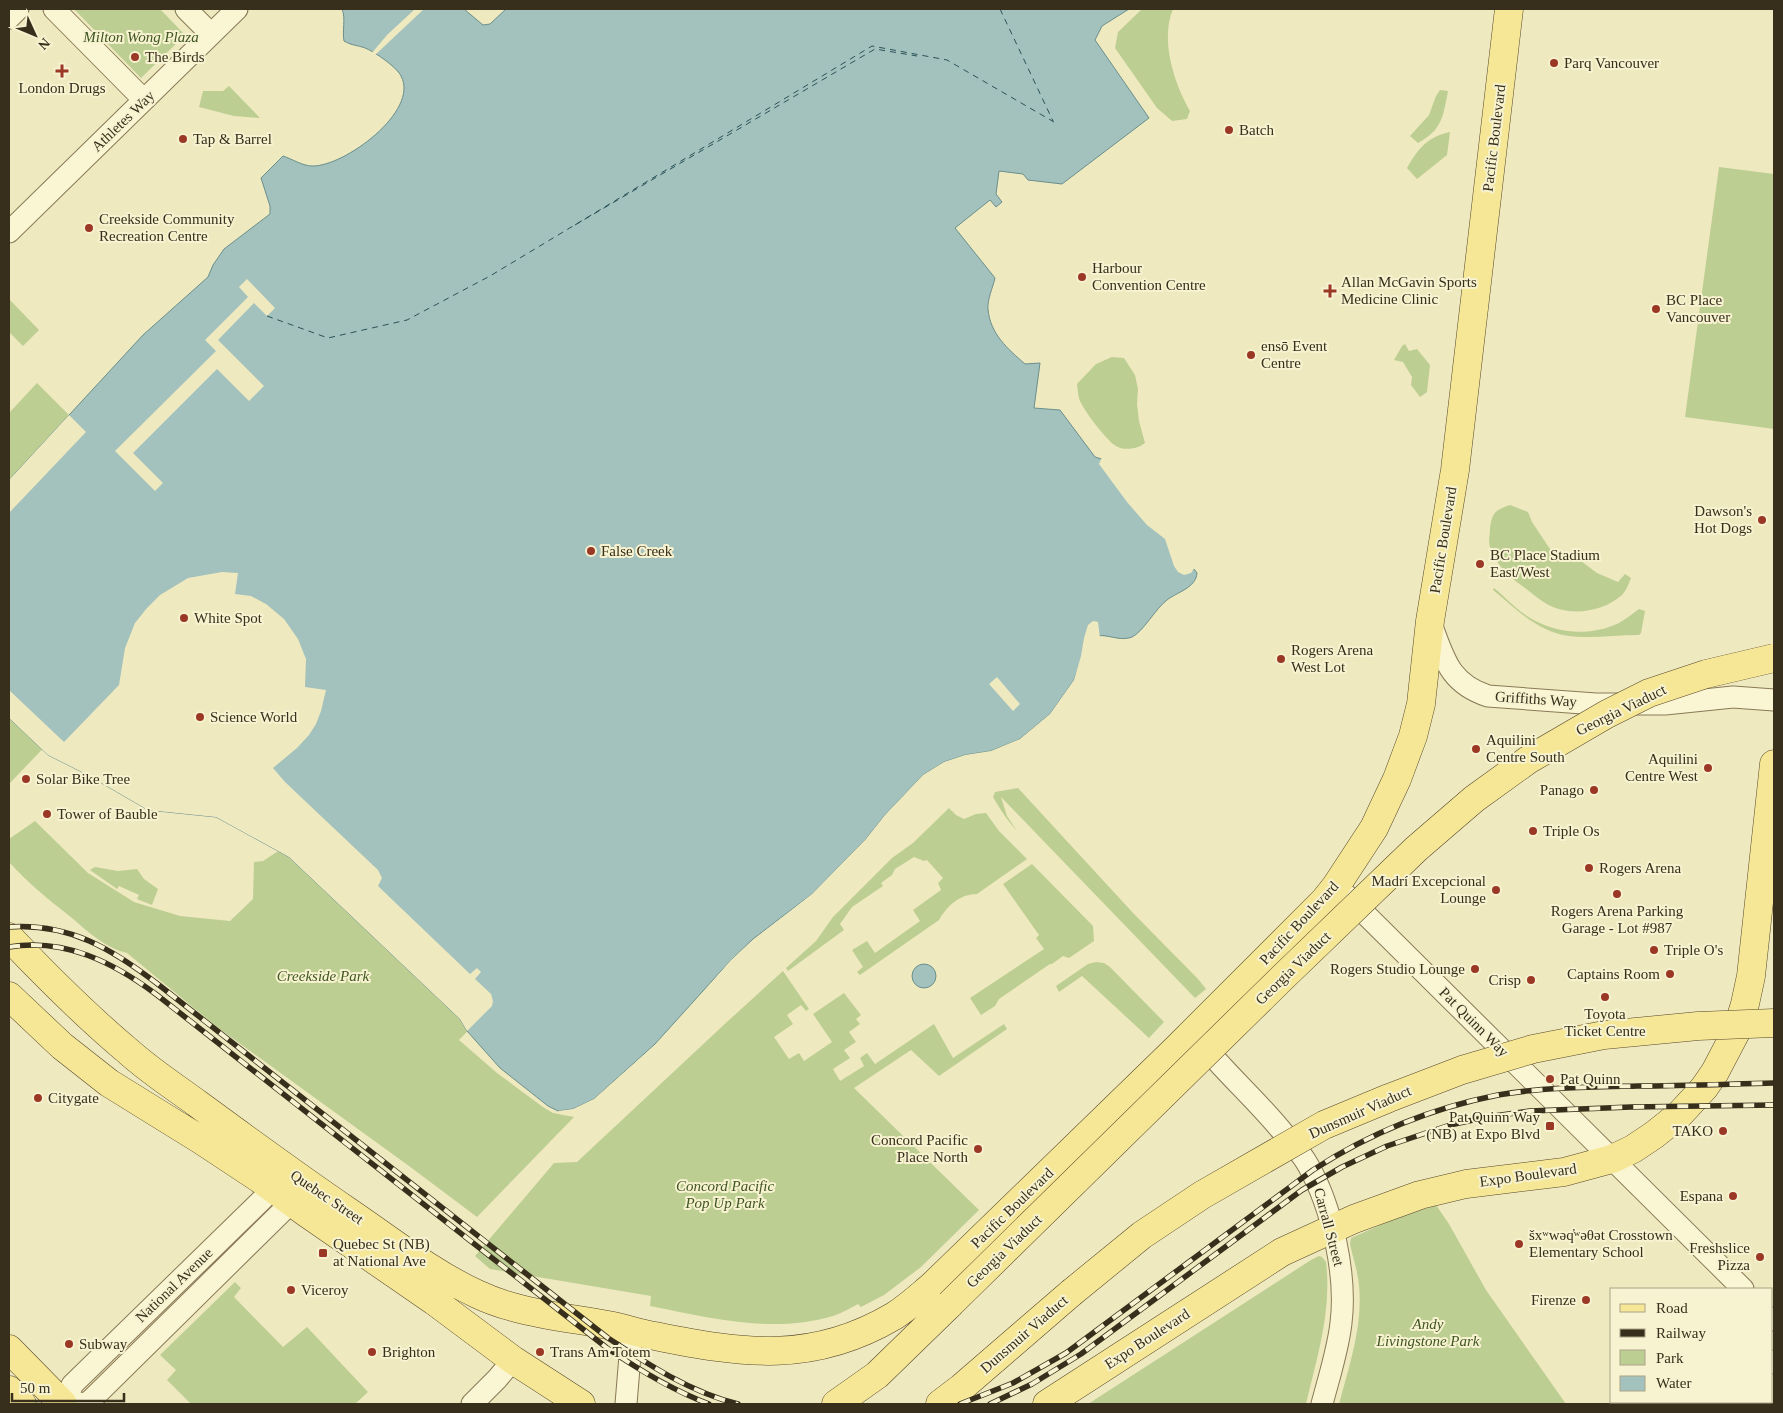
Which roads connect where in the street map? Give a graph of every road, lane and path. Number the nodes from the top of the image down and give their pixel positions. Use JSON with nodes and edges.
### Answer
{"nodes":[{"id":1,"x":18,"y":9,"type":"edge"},
{"id":2,"x":54,"y":9,"type":"edge"},
{"id":3,"x":186,"y":9,"type":"edge"},
{"id":4,"x":237,"y":9,"type":"edge"},
{"id":5,"x":1509,"y":9,"type":"edge"},
{"id":6,"x":9,"y":18,"type":"edge"},
{"id":7,"x":210,"y":34,"type":"junction"},
{"id":8,"x":144,"y":100,"type":"junction"},
{"id":9,"x":9,"y":232,"type":"edge"},
{"id":10,"x":1430,"y":621,"type":"junction"},
{"id":11,"x":1774,"y":658,"type":"edge"},
{"id":12,"x":1774,"y":700,"type":"edge"},
{"id":13,"x":1774,"y":764,"type":"edge"},
{"id":14,"x":1336,"y":886,"type":"junction"},
{"id":15,"x":9,"y":937,"type":"edge"},
{"id":16,"x":9,"y":996,"type":"edge"},
{"id":17,"x":1774,"y":1023,"type":"edge"},
{"id":18,"x":1192,"y":1033,"type":"junction"},
{"id":19,"x":1612,"y":1159,"type":"junction"},
{"id":20,"x":292,"y":1188,"type":"junction"},
{"id":21,"x":1332,"y":1229,"type":"junction"},
{"id":22,"x":1742,"y":1288,"type":"edge"},
{"id":23,"x":632,"y":1331,"type":"junction"},
{"id":24,"x":9,"y":1349,"type":"edge"},
{"id":25,"x":512,"y":1360,"type":"junction"},
{"id":26,"x":877,"y":1375,"type":"junction"},
{"id":27,"x":9,"y":1390,"type":"edge"},
{"id":28,"x":954,"y":1396,"type":"edge"},
{"id":29,"x":22,"y":1404,"type":"edge"},
{"id":30,"x":63,"y":1404,"type":"edge"},
{"id":31,"x":68,"y":1404,"type":"edge"},
{"id":32,"x":80,"y":1404,"type":"edge"},
{"id":33,"x":472,"y":1404,"type":"edge"},
{"id":34,"x":581,"y":1404,"type":"edge"},
{"id":35,"x":626,"y":1404,"type":"edge"},
{"id":36,"x":836,"y":1404,"type":"edge"},
{"id":37,"x":854,"y":1404,"type":"edge"},
{"id":38,"x":940,"y":1404,"type":"edge"},
{"id":39,"x":1047,"y":1404,"type":"edge"},
{"id":40,"x":1322,"y":1404,"type":"edge"}],
"edges":[{"from":1,"to":6,"type":"street"},
{"from":2,"to":8,"type":"street"},
{"from":3,"to":7,"type":"street"},
{"from":4,"to":7,"type":"street","name":"Athletes Way"},
{"from":5,"to":10,"type":"main road","name":"Pacific Boulevard"},
{"from":7,"to":8,"type":"street","name":"Athletes Way"},
{"from":8,"to":9,"type":"street","name":"Athletes Way"},
{"from":10,"to":12,"type":"street","name":"Griffiths Way"},
{"from":10,"to":14,"type":"main road","name":"Pacific Boulevard"},
{"from":11,"to":26,"type":"main road","name":"Georgia Viaduct","bridge":true},
{"from":13,"to":19,"type":"main road","name":"Expo Boulevard"},
{"from":14,"to":18,"type":"main road","name":"Pacific Boulevard"},
{"from":14,"to":19,"type":"street","name":"Pat Quinn Way"},
{"from":15,"to":20,"type":"main road","name":"Quebec Street"},
{"from":16,"to":20,"type":"main road","name":"Quebec Street"},
{"from":17,"to":28,"type":"main road","name":"Dunsmuir Viaduct","bridge":true},
{"from":18,"to":21,"type":"street","name":"Carrall Street"},
{"from":18,"to":23,"type":"main road","name":"Pacific Boulevard"},
{"from":19,"to":21,"type":"main road","name":"Expo Boulevard"},
{"from":19,"to":22,"type":"street","name":"Pat Quinn Way"},
{"from":20,"to":23,"type":"main road","name":"Quebec Street"},
{"from":20,"to":25,"type":"main road","name":"Quebec Street"},
{"from":20,"to":31,"type":"street","name":"National Avenue"},
{"from":20,"to":32,"type":"street","name":"National Avenue"},
{"from":21,"to":39,"type":"main road","name":"Expo Boulevard"},
{"from":21,"to":40,"type":"street","name":"Carrall Street"},
{"from":23,"to":35,"type":"street"},
{"from":24,"to":30,"type":"main road"},
{"from":25,"to":33,"type":"street"},
{"from":25,"to":34,"type":"main road","name":"Quebec Street"},
{"from":26,"to":36,"type":"main road"},
{"from":26,"to":37,"type":"main road"},
{"from":27,"to":29,"type":"main road"},
{"from":28,"to":38,"type":"main road","name":"Dunsmuir Viaduct"}]}
